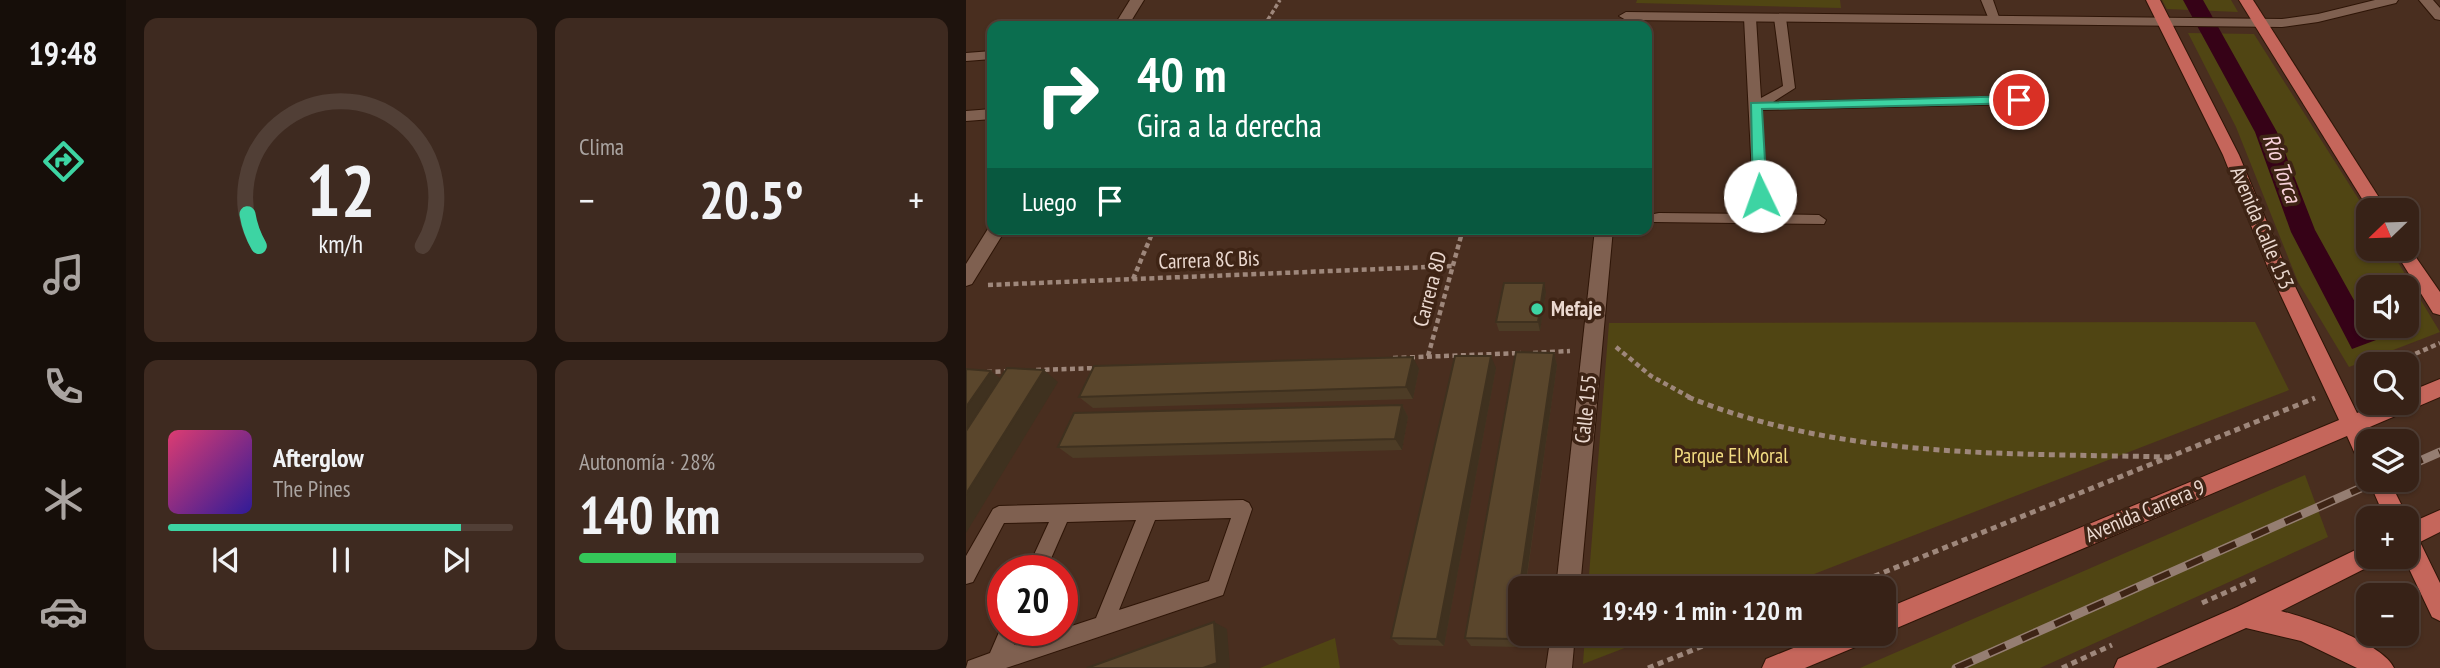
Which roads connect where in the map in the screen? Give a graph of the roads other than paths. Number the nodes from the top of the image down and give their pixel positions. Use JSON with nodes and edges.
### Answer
{"nodes":[{"id":1,"x":1137,"y":0,"type":"edge"},
{"id":2,"x":1628,"y":0,"type":"edge"},
{"id":3,"x":1987,"y":0,"type":"edge"},
{"id":4,"x":2153,"y":0,"type":"edge"},
{"id":5,"x":2391,"y":0,"type":"edge"},
{"id":6,"x":2426,"y":0,"type":"edge"},
{"id":7,"x":2247,"y":1,"type":"edge"},
{"id":8,"x":2440,"y":16,"type":"edge"},
{"id":9,"x":1750,"y":18,"type":"junction"},
{"id":10,"x":1780,"y":18,"type":"junction"},
{"id":11,"x":2318,"y":18,"type":"junction"},
{"id":12,"x":1994,"y":20,"type":"junction"},
{"id":13,"x":1124,"y":21,"type":"edge"},
{"id":14,"x":1626,"y":21,"type":"edge"},
{"id":15,"x":2164,"y":22,"type":"junction"},
{"id":16,"x":2260,"y":23,"type":"junction"},
{"id":17,"x":987,"y":55,"type":"edge"},
{"id":18,"x":966,"y":57,"type":"edge"},
{"id":19,"x":2019,"y":100,"type":"dead end"},
{"id":20,"x":1756,"y":106,"type":"junction"},
{"id":21,"x":987,"y":114,"type":"edge"},
{"id":22,"x":966,"y":116,"type":"edge"},
{"id":23,"x":2370,"y":198,"type":"edge"},
{"id":24,"x":1659,"y":218,"type":"dead end"},
{"id":25,"x":1761,"y":219,"type":"junction"},
{"id":26,"x":1818,"y":220,"type":"dead end"},
{"id":27,"x":994,"y":235,"type":"edge"},
{"id":28,"x":1603,"y":235,"type":"edge"},
{"id":29,"x":2410,"y":261,"type":"edge"},
{"id":30,"x":2414,"y":267,"type":"junction"},
{"id":31,"x":2440,"y":281,"type":"edge"},
{"id":32,"x":973,"y":282,"type":"edge"},
{"id":33,"x":2440,"y":308,"type":"edge"},
{"id":34,"x":2375,"y":415,"type":"edge"},
{"id":35,"x":2352,"y":424,"type":"junction"},
{"id":36,"x":2356,"y":432,"type":"edge"},
{"id":37,"x":1149,"y":511,"type":"junction"},
{"id":38,"x":1062,"y":513,"type":"junction"},
{"id":39,"x":1044,"y":555,"type":"edge"},
{"id":40,"x":2356,"y":561,"type":"edge"},
{"id":41,"x":2419,"y":565,"type":"edge"},
{"id":42,"x":966,"y":575,"type":"edge"},
{"id":43,"x":1568,"y":576,"type":"edge"},
{"id":44,"x":2440,"y":609,"type":"edge"},
{"id":45,"x":1896,"y":616,"type":"edge"},
{"id":46,"x":2246,"y":616,"type":"junction"},
{"id":47,"x":1103,"y":625,"type":"junction"},
{"id":48,"x":1003,"y":646,"type":"edge"},
{"id":49,"x":1562,"y":646,"type":"edge"},
{"id":50,"x":1827,"y":646,"type":"edge"},
{"id":51,"x":997,"y":661,"type":"junction"},
{"id":52,"x":975,"y":668,"type":"edge"},
{"id":53,"x":1559,"y":668,"type":"edge"},
{"id":54,"x":1775,"y":668,"type":"edge"},
{"id":55,"x":2127,"y":668,"type":"edge"},
{"id":56,"x":2381,"y":668,"type":"edge"}],
"edges":[{"from":1,"to":13,"type":"street"},
{"from":2,"to":14,"type":"street"},
{"from":3,"to":12,"type":"lane"},
{"from":4,"to":15,"type":"main road","name":"Avenida Calle 153"},
{"from":5,"to":11,"type":"street"},
{"from":6,"to":8,"type":"street"},
{"from":7,"to":11,"type":"street"},
{"from":7,"to":16,"type":"main road"},
{"from":9,"to":10,"type":"street"},
{"from":9,"to":14,"type":"street"},
{"from":9,"to":20,"type":"lane"},
{"from":10,"to":12,"type":"street"},
{"from":10,"to":20,"type":"lane"},
{"from":11,"to":16,"type":"street"},
{"from":12,"to":15,"type":"street"},
{"from":15,"to":16,"type":"street"},
{"from":15,"to":35,"type":"main road","name":"Avenida Calle 153"},
{"from":16,"to":23,"type":"main road"},
{"from":17,"to":18,"type":"street"},
{"from":19,"to":20,"type":"lane"},
{"from":20,"to":25,"type":"lane"},
{"from":21,"to":22,"type":"street"},
{"from":24,"to":25,"type":"lane"},
{"from":25,"to":26,"type":"lane"},
{"from":27,"to":32,"type":"street"},
{"from":28,"to":43,"type":"street","name":"Calle 155"},
{"from":29,"to":30,"type":"main road"},
{"from":30,"to":31,"type":"main road"},
{"from":30,"to":33,"type":"main road"},
{"from":34,"to":35,"type":"main road","name":"Avenida Carrera 9"},
{"from":35,"to":36,"type":"main road","name":"Avenida Calle 153"},
{"from":35,"to":45,"type":"main road","name":"Avenida Carrera 9"},
{"from":37,"to":38,"type":"lane"},
{"from":37,"to":47,"type":"lane"},
{"from":37,"to":47,"type":"lane"},
{"from":38,"to":39,"type":"lane"},
{"from":38,"to":42,"type":"lane"},
{"from":40,"to":46,"type":"main road"},
{"from":41,"to":44,"type":"main road"},
{"from":46,"to":55,"type":"main road"},
{"from":46,"to":56,"type":"main road"},
{"from":47,"to":51,"type":"lane"},
{"from":48,"to":51,"type":"lane"},
{"from":49,"to":53,"type":"street"},
{"from":50,"to":54,"type":"main road"},
{"from":51,"to":52,"type":"lane"}]}
